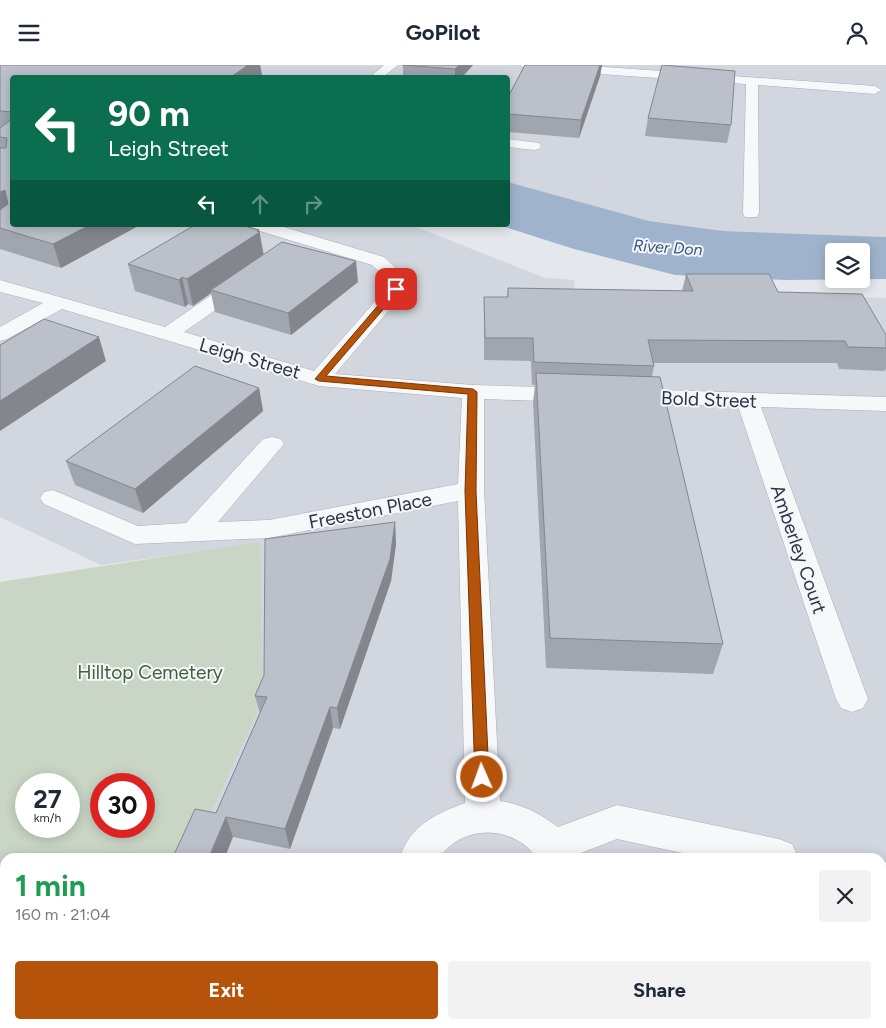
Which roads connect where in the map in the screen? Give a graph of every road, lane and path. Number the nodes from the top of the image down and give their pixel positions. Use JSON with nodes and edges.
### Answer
{"nodes":[{"id":1,"x":392,"y":65,"type":"edge"},
{"id":2,"x":526,"y":65,"type":"edge"},
{"id":3,"x":379,"y":75,"type":"edge"},
{"id":4,"x":752,"y":82,"type":"junction"},
{"id":5,"x":875,"y":90,"type":"dead end"},
{"id":6,"x":510,"y":143,"type":"edge"},
{"id":7,"x":534,"y":146,"type":"dead end"},
{"id":8,"x":751,"y":213,"type":"dead end"},
{"id":9,"x":266,"y":227,"type":"edge"},
{"id":10,"x":306,"y":239,"type":"junction"},
{"id":11,"x":290,"y":250,"type":"edge"},
{"id":12,"x":257,"y":273,"type":"edge"},
{"id":13,"x":0,"y":287,"type":"edge"},
{"id":14,"x":60,"y":302,"type":"junction"},
{"id":15,"x":168,"y":334,"type":"junction"},
{"id":16,"x":0,"y":335,"type":"edge"},
{"id":17,"x":319,"y":379,"type":"junction"},
{"id":18,"x":473,"y":392,"type":"junction"},
{"id":19,"x":747,"y":400,"type":"junction"},
{"id":20,"x":886,"y":403,"type":"edge"},
{"id":21,"x":272,"y":444,"type":"dead end"},
{"id":22,"x":470,"y":491,"type":"junction"},
{"id":23,"x":54,"y":498,"type":"dead end"},
{"id":24,"x":194,"y":532,"type":"junction"},
{"id":25,"x":852,"y":699,"type":"dead end"},
{"id":26,"x":483,"y":815,"type":"junction"},
{"id":27,"x":555,"y":852,"type":"edge"},
{"id":28,"x":421,"y":853,"type":"edge"},
{"id":29,"x":760,"y":853,"type":"edge"}],
"edges":[{"from":1,"to":3,"type":"street"},
{"from":2,"to":4,"type":"street"},
{"from":4,"to":5,"type":"street"},
{"from":4,"to":8,"type":"street"},
{"from":6,"to":7,"type":"street"},
{"from":9,"to":10,"type":"street"},
{"from":10,"to":11,"type":"street"},
{"from":10,"to":17,"type":"street"},
{"from":12,"to":15,"type":"street"},
{"from":13,"to":14,"type":"street","name":"Leigh Street"},
{"from":14,"to":15,"type":"street","name":"Leigh Street"},
{"from":14,"to":16,"type":"street"},
{"from":15,"to":17,"type":"street","name":"Leigh Street"},
{"from":17,"to":18,"type":"street","name":"Leigh Street"},
{"from":18,"to":19,"type":"street","name":"Bold Street"},
{"from":18,"to":22,"type":"street"},
{"from":19,"to":20,"type":"street","name":"Bold Street"},
{"from":19,"to":25,"type":"street","name":"Amberley Court"},
{"from":21,"to":24,"type":"street"},
{"from":22,"to":24,"type":"street","name":"Freeston Place"},
{"from":22,"to":26,"type":"street"},
{"from":23,"to":24,"type":"street","name":"Freeston Place"},
{"from":26,"to":27,"type":"street"},
{"from":26,"to":28,"type":"street"},
{"from":27,"to":29,"type":"street"}]}
